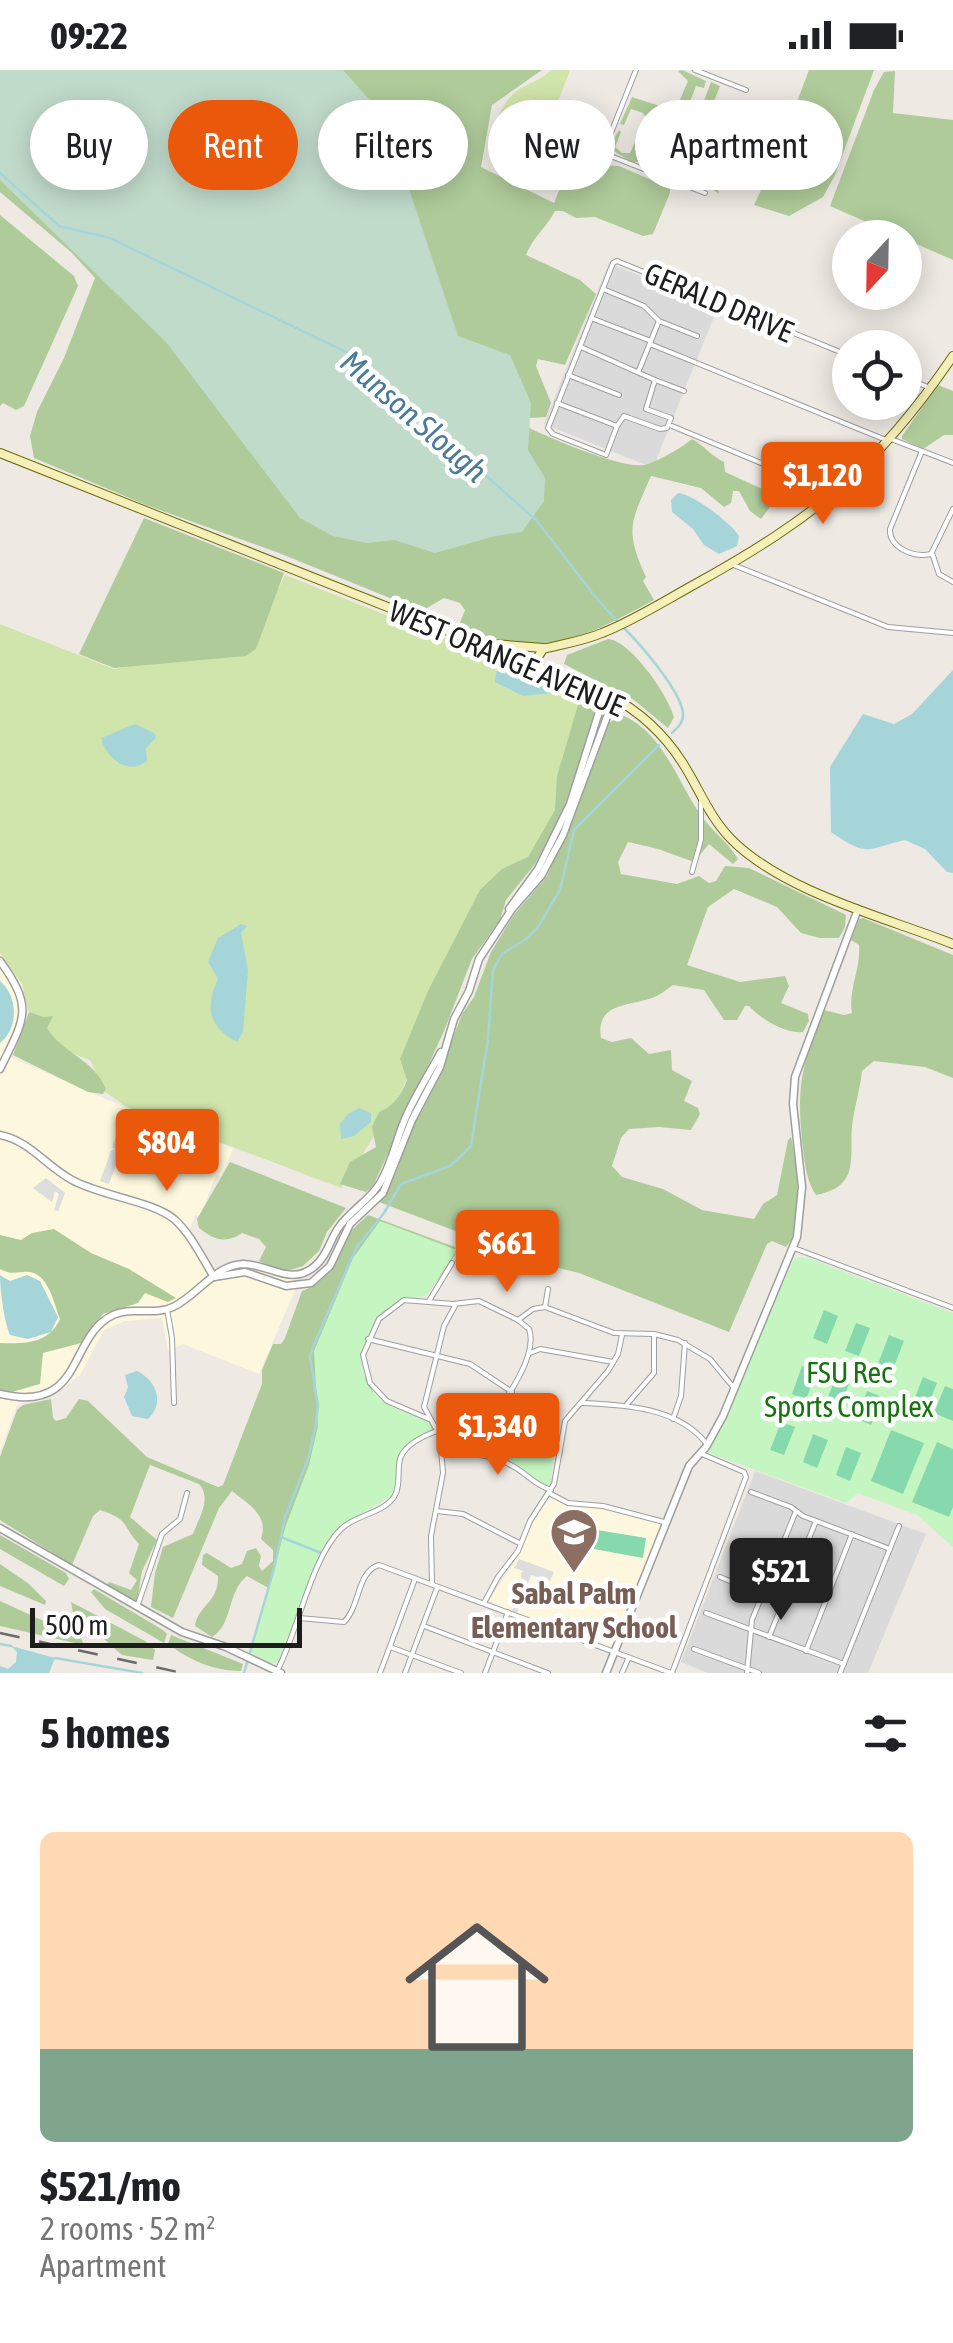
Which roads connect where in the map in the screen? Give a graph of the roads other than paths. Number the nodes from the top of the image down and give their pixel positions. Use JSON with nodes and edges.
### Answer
{"nodes":[{"id":1,"x":636,"y":70,"type":"edge"},
{"id":2,"x":695,"y":70,"type":"edge"},
{"id":3,"x":746,"y":90,"type":"dead end"},
{"id":4,"x":704,"y":193,"type":"dead end"},
{"id":5,"x":602,"y":289,"type":"junction"},
{"id":6,"x":591,"y":318,"type":"junction"},
{"id":7,"x":660,"y":321,"type":"junction"},
{"id":8,"x":696,"y":336,"type":"dead end"},
{"id":9,"x":650,"y":343,"type":"junction"},
{"id":10,"x":580,"y":346,"type":"junction"},
{"id":11,"x":832,"y":349,"type":"edge"},
{"id":12,"x":953,"y":356,"type":"edge"},
{"id":13,"x":639,"y":370,"type":"junction"},
{"id":14,"x":568,"y":375,"type":"junction"},
{"id":15,"x":655,"y":380,"type":"junction"},
{"id":16,"x":922,"y":385,"type":"edge"},
{"id":17,"x":931,"y":388,"type":"junction"},
{"id":18,"x":684,"y":391,"type":"dead end"},
{"id":19,"x":619,"y":395,"type":"dead end"},
{"id":20,"x":557,"y":403,"type":"junction"},
{"id":21,"x":617,"y":426,"type":"junction"},
{"id":22,"x":672,"y":426,"type":"dead end"},
{"id":23,"x":890,"y":440,"type":"junction"},
{"id":24,"x":922,"y":451,"type":"junction"},
{"id":25,"x":0,"y":453,"type":"edge"},
{"id":26,"x":953,"y":462,"type":"edge"},
{"id":27,"x":835,"y":494,"type":"junction"},
{"id":28,"x":953,"y":509,"type":"edge"},
{"id":29,"x":946,"y":524,"type":"junction"},
{"id":30,"x":953,"y":527,"type":"edge"},
{"id":31,"x":933,"y":553,"type":"junction"},
{"id":32,"x":731,"y":564,"type":"junction"},
{"id":33,"x":953,"y":582,"type":"edge"},
{"id":34,"x":953,"y":633,"type":"edge"},
{"id":35,"x":467,"y":639,"type":"junction"},
{"id":36,"x":548,"y":648,"type":"junction"},
{"id":37,"x":533,"y":665,"type":"junction"},
{"id":38,"x":609,"y":695,"type":"junction"},
{"id":39,"x":700,"y":796,"type":"junction"},
{"id":40,"x":692,"y":872,"type":"dead end"},
{"id":41,"x":858,"y":908,"type":"junction"},
{"id":42,"x":953,"y":944,"type":"edge"},
{"id":43,"x":0,"y":961,"type":"edge"},
{"id":44,"x":447,"y":1040,"type":"junction"},
{"id":45,"x":0,"y":1069,"type":"edge"},
{"id":46,"x":0,"y":1136,"type":"edge"},
{"id":47,"x":794,"y":1248,"type":"junction"},
{"id":48,"x":452,"y":1264,"type":"dead end"},
{"id":49,"x":289,"y":1275,"type":"junction"},
{"id":50,"x":214,"y":1277,"type":"junction"},
{"id":51,"x":288,"y":1286,"type":"junction"},
{"id":52,"x":548,"y":1289,"type":"dead end"},
{"id":53,"x":428,"y":1301,"type":"junction"},
{"id":54,"x":456,"y":1304,"type":"junction"},
{"id":55,"x":545,"y":1307,"type":"junction"},
{"id":56,"x":953,"y":1308,"type":"edge"},
{"id":57,"x":167,"y":1309,"type":"junction"},
{"id":58,"x":518,"y":1320,"type":"junction"},
{"id":59,"x":654,"y":1334,"type":"junction"},
{"id":60,"x":622,"y":1335,"type":"junction"},
{"id":61,"x":368,"y":1339,"type":"junction"},
{"id":62,"x":685,"y":1343,"type":"junction"},
{"id":63,"x":530,"y":1353,"type":"junction"},
{"id":64,"x":438,"y":1357,"type":"junction"},
{"id":65,"x":614,"y":1362,"type":"junction"},
{"id":66,"x":734,"y":1388,"type":"junction"},
{"id":67,"x":512,"y":1392,"type":"junction"},
{"id":68,"x":0,"y":1394,"type":"edge"},
{"id":69,"x":174,"y":1403,"type":"dead end"},
{"id":70,"x":582,"y":1404,"type":"junction"},
{"id":71,"x":627,"y":1404,"type":"junction"},
{"id":72,"x":489,"y":1418,"type":"junction"},
{"id":73,"x":429,"y":1419,"type":"junction"},
{"id":74,"x":673,"y":1419,"type":"junction"},
{"id":75,"x":438,"y":1431,"type":"junction"},
{"id":76,"x":559,"y":1444,"type":"junction"},
{"id":77,"x":708,"y":1445,"type":"junction"},
{"id":78,"x":442,"y":1454,"type":"junction"},
{"id":79,"x":700,"y":1454,"type":"junction"},
{"id":80,"x":550,"y":1492,"type":"junction"},
{"id":81,"x":751,"y":1492,"type":"dead end"},
{"id":82,"x":187,"y":1493,"type":"dead end"},
{"id":83,"x":437,"y":1511,"type":"junction"},
{"id":84,"x":796,"y":1511,"type":"junction"},
{"id":85,"x":816,"y":1521,"type":"junction"},
{"id":86,"x":668,"y":1523,"type":"junction"},
{"id":87,"x":899,"y":1526,"type":"dead end"},
{"id":88,"x":0,"y":1528,"type":"edge"},
{"id":89,"x":852,"y":1534,"type":"junction"},
{"id":90,"x":521,"y":1544,"type":"junction"},
{"id":91,"x":890,"y":1549,"type":"junction"},
{"id":92,"x":415,"y":1577,"type":"junction"},
{"id":93,"x":720,"y":1577,"type":"dead end"},
{"id":94,"x":435,"y":1585,"type":"junction"},
{"id":95,"x":762,"y":1594,"type":"junction"},
{"id":96,"x":484,"y":1604,"type":"junction"},
{"id":97,"x":137,"y":1607,"type":"junction"},
{"id":98,"x":508,"y":1612,"type":"junction"},
{"id":99,"x":706,"y":1613,"type":"dead end"},
{"id":100,"x":300,"y":1618,"type":"junction"},
{"id":101,"x":424,"y":1626,"type":"junction"},
{"id":102,"x":749,"y":1629,"type":"junction"},
{"id":103,"x":769,"y":1636,"type":"junction"},
{"id":104,"x":390,"y":1647,"type":"junction"},
{"id":105,"x":694,"y":1649,"type":"dead end"},
{"id":106,"x":806,"y":1650,"type":"junction"},
{"id":107,"x":493,"y":1652,"type":"junction"},
{"id":108,"x":614,"y":1652,"type":"junction"},
{"id":109,"x":412,"y":1655,"type":"junction"},
{"id":110,"x":628,"y":1657,"type":"junction"},
{"id":111,"x":282,"y":1662,"type":"junction"},
{"id":112,"x":844,"y":1664,"type":"junction"},
{"id":113,"x":272,"y":1669,"type":"edge"},
{"id":114,"x":748,"y":1671,"type":"edge"},
{"id":115,"x":380,"y":1673,"type":"edge"},
{"id":116,"x":406,"y":1673,"type":"edge"},
{"id":117,"x":460,"y":1673,"type":"edge"},
{"id":118,"x":485,"y":1673,"type":"edge"},
{"id":119,"x":548,"y":1673,"type":"edge"},
{"id":120,"x":606,"y":1673,"type":"edge"},
{"id":121,"x":622,"y":1673,"type":"edge"},
{"id":122,"x":672,"y":1673,"type":"edge"},
{"id":123,"x":759,"y":1673,"type":"edge"},
{"id":124,"x":840,"y":1673,"type":"edge"}],
"edges":[{"from":1,"to":4,"type":"street"},
{"from":2,"to":3,"type":"street"},
{"from":5,"to":6,"type":"street"},
{"from":5,"to":7,"type":"street"},
{"from":5,"to":11,"type":"street","name":"GERALD DRIVE"},
{"from":6,"to":9,"type":"street"},
{"from":6,"to":10,"type":"street"},
{"from":7,"to":8,"type":"street"},
{"from":7,"to":9,"type":"street"},
{"from":9,"to":13,"type":"street"},
{"from":9,"to":23,"type":"street"},
{"from":10,"to":13,"type":"street"},
{"from":10,"to":14,"type":"street"},
{"from":12,"to":17,"type":"main road"},
{"from":13,"to":15,"type":"street"},
{"from":14,"to":19,"type":"street"},
{"from":14,"to":20,"type":"street"},
{"from":15,"to":18,"type":"street"},
{"from":15,"to":21,"type":"street"},
{"from":16,"to":17,"type":"street"},
{"from":17,"to":23,"type":"main road"},
{"from":20,"to":21,"type":"street"},
{"from":20,"to":21,"type":"street"},
{"from":22,"to":27,"type":"street"},
{"from":23,"to":24,"type":"street"},
{"from":23,"to":27,"type":"main road"},
{"from":24,"to":26,"type":"street"},
{"from":24,"to":31,"type":"street"},
{"from":25,"to":35,"type":"main road","name":"WEST ORANGE AVENUE"},
{"from":27,"to":32,"type":"main road"},
{"from":28,"to":29,"type":"street"},
{"from":29,"to":30,"type":"street"},
{"from":29,"to":31,"type":"street"},
{"from":31,"to":33,"type":"street"},
{"from":32,"to":34,"type":"street"},
{"from":32,"to":36,"type":"main road"},
{"from":35,"to":36,"type":"main road"},
{"from":35,"to":37,"type":"main road","name":"WEST ORANGE AVENUE"},
{"from":36,"to":37,"type":"main road"},
{"from":37,"to":38,"type":"main road","name":"WEST ORANGE AVENUE"},
{"from":38,"to":39,"type":"main road","name":"WEST ORANGE AVENUE"},
{"from":38,"to":44,"type":"street"},
{"from":39,"to":40,"type":"street"},
{"from":39,"to":41,"type":"main road","name":"WEST ORANGE AVENUE"},
{"from":41,"to":42,"type":"main road","name":"WEST ORANGE AVENUE"},
{"from":41,"to":47,"type":"street"},
{"from":43,"to":45,"type":"street"},
{"from":44,"to":49,"type":"street"},
{"from":44,"to":51,"type":"street"},
{"from":46,"to":50,"type":"street"},
{"from":47,"to":56,"type":"street"},
{"from":47,"to":66,"type":"street"},
{"from":48,"to":53,"type":"street"},
{"from":49,"to":50,"type":"street"},
{"from":49,"to":51,"type":"street"},
{"from":50,"to":51,"type":"street"},
{"from":50,"to":57,"type":"street"},
{"from":52,"to":55,"type":"street"},
{"from":53,"to":54,"type":"street"},
{"from":53,"to":61,"type":"street"},
{"from":54,"to":58,"type":"street"},
{"from":54,"to":64,"type":"street"},
{"from":55,"to":58,"type":"street"},
{"from":55,"to":60,"type":"street"},
{"from":57,"to":68,"type":"street"},
{"from":57,"to":69,"type":"street"},
{"from":58,"to":63,"type":"street"},
{"from":59,"to":60,"type":"street"},
{"from":59,"to":62,"type":"street"},
{"from":59,"to":71,"type":"street"},
{"from":60,"to":65,"type":"street"},
{"from":61,"to":64,"type":"street"},
{"from":61,"to":73,"type":"street"},
{"from":62,"to":66,"type":"street"},
{"from":62,"to":74,"type":"street"},
{"from":63,"to":65,"type":"street"},
{"from":63,"to":67,"type":"street"},
{"from":64,"to":67,"type":"street"},
{"from":64,"to":73,"type":"street"},
{"from":65,"to":70,"type":"street"},
{"from":66,"to":77,"type":"street"},
{"from":67,"to":72,"type":"street"},
{"from":70,"to":71,"type":"street"},
{"from":70,"to":76,"type":"street"},
{"from":71,"to":74,"type":"street"},
{"from":72,"to":75,"type":"street"},
{"from":72,"to":76,"type":"street"},
{"from":73,"to":75,"type":"street"},
{"from":74,"to":77,"type":"street"},
{"from":75,"to":78,"type":"street"},
{"from":75,"to":100,"type":"street"},
{"from":76,"to":80,"type":"street"},
{"from":77,"to":79,"type":"street"},
{"from":78,"to":80,"type":"street"},
{"from":78,"to":83,"type":"street"},
{"from":79,"to":86,"type":"street"},
{"from":79,"to":122,"type":"street"},
{"from":80,"to":86,"type":"street"},
{"from":80,"to":90,"type":"street"},
{"from":81,"to":84,"type":"street"},
{"from":82,"to":97,"type":"street"},
{"from":83,"to":90,"type":"street"},
{"from":83,"to":94,"type":"street"},
{"from":84,"to":85,"type":"street"},
{"from":84,"to":95,"type":"street"},
{"from":85,"to":89,"type":"street"},
{"from":85,"to":103,"type":"street"},
{"from":86,"to":108,"type":"street"},
{"from":87,"to":91,"type":"street"},
{"from":88,"to":97,"type":"street"},
{"from":89,"to":91,"type":"street"},
{"from":89,"to":106,"type":"street"},
{"from":90,"to":96,"type":"street"},
{"from":91,"to":112,"type":"street"},
{"from":92,"to":94,"type":"street"},
{"from":92,"to":100,"type":"street"},
{"from":92,"to":104,"type":"street"},
{"from":93,"to":95,"type":"street"},
{"from":94,"to":96,"type":"street"},
{"from":94,"to":101,"type":"street"},
{"from":95,"to":102,"type":"street"},
{"from":96,"to":98,"type":"street"},
{"from":97,"to":113,"type":"street"},
{"from":98,"to":107,"type":"street"},
{"from":98,"to":108,"type":"street"},
{"from":99,"to":102,"type":"street"},
{"from":100,"to":111,"type":"street"},
{"from":101,"to":107,"type":"street"},
{"from":101,"to":109,"type":"street"},
{"from":102,"to":103,"type":"street"},
{"from":102,"to":114,"type":"street"},
{"from":103,"to":106,"type":"street"},
{"from":104,"to":109,"type":"street"},
{"from":104,"to":115,"type":"street"},
{"from":105,"to":114,"type":"street"},
{"from":106,"to":112,"type":"street"},
{"from":107,"to":118,"type":"street"},
{"from":107,"to":119,"type":"street"},
{"from":108,"to":110,"type":"street"},
{"from":108,"to":120,"type":"street"},
{"from":109,"to":116,"type":"street"},
{"from":109,"to":117,"type":"street"},
{"from":110,"to":121,"type":"street"},
{"from":110,"to":122,"type":"street"},
{"from":111,"to":113,"type":"street"},
{"from":111,"to":113,"type":"street"},
{"from":111,"to":113,"type":"street"},
{"from":112,"to":124,"type":"street"},
{"from":114,"to":123,"type":"street"}]}
